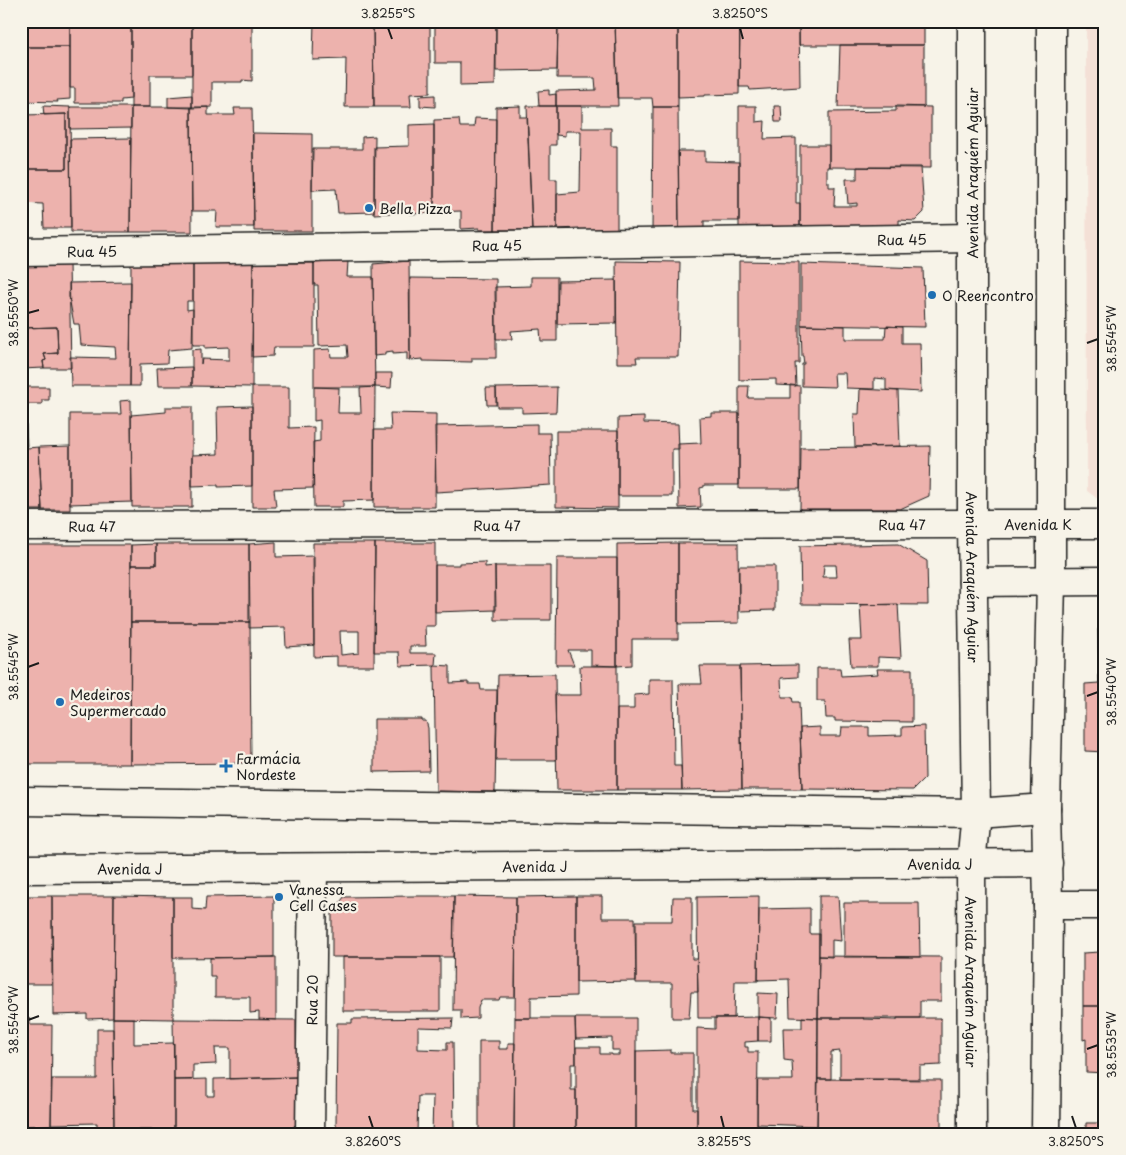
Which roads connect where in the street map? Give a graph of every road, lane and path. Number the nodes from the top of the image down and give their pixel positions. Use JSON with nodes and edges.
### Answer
{"nodes":[{"id":1,"x":972,"y":21,"type":"edge"},
{"id":2,"x":1051,"y":21,"type":"edge"},
{"id":3,"x":973,"y":238,"type":"junction"},
{"id":4,"x":21,"y":252,"type":"edge"},
{"id":5,"x":972,"y":524,"type":"junction"},
{"id":6,"x":1051,"y":524,"type":"junction"},
{"id":7,"x":1105,"y":524,"type":"edge"},
{"id":8,"x":21,"y":526,"type":"edge"},
{"id":9,"x":1052,"y":581,"type":"junction"},
{"id":10,"x":1105,"y":581,"type":"edge"},
{"id":11,"x":973,"y":582,"type":"junction"},
{"id":12,"x":21,"y":801,"type":"edge"},
{"id":13,"x":1046,"y":808,"type":"junction"},
{"id":14,"x":976,"y":813,"type":"junction"},
{"id":15,"x":1048,"y":863,"type":"junction"},
{"id":16,"x":971,"y":864,"type":"junction"},
{"id":17,"x":313,"y":868,"type":"junction"},
{"id":18,"x":21,"y":869,"type":"edge"},
{"id":19,"x":1048,"y":905,"type":"junction"},
{"id":20,"x":1105,"y":905,"type":"edge"},
{"id":21,"x":310,"y":1134,"type":"edge"},
{"id":22,"x":972,"y":1134,"type":"edge"},
{"id":23,"x":1046,"y":1134,"type":"edge"}],
"edges":[{"from":1,"to":3,"type":"street","name":"Avenida Araquém Aguiar"},
{"from":2,"to":6,"type":"street"},
{"from":3,"to":4,"type":"street","name":"Rua 45"},
{"from":3,"to":5,"type":"street","name":"Avenida Araquém Aguiar"},
{"from":5,"to":6,"type":"street","name":"Avenida K"},
{"from":5,"to":8,"type":"street","name":"Rua 47"},
{"from":5,"to":11,"type":"street","name":"Avenida Araquém Aguiar"},
{"from":6,"to":7,"type":"street","name":"Avenida K"},
{"from":6,"to":9,"type":"street"},
{"from":9,"to":10,"type":"street"},
{"from":9,"to":11,"type":"street"},
{"from":9,"to":13,"type":"street"},
{"from":11,"to":14,"type":"street","name":"Avenida Araquém Aguiar"},
{"from":12,"to":14,"type":"street"},
{"from":13,"to":14,"type":"street"},
{"from":13,"to":15,"type":"street"},
{"from":14,"to":16,"type":"street","name":"Avenida Araquém Aguiar"},
{"from":15,"to":16,"type":"street","name":"Avenida J"},
{"from":15,"to":19,"type":"street"},
{"from":16,"to":17,"type":"street","name":"Avenida J"},
{"from":16,"to":22,"type":"street","name":"Avenida Araquém Aguiar"},
{"from":17,"to":18,"type":"street","name":"Avenida J"},
{"from":17,"to":21,"type":"street","name":"Rua 20"},
{"from":19,"to":20,"type":"street"},
{"from":19,"to":23,"type":"street"}]}
